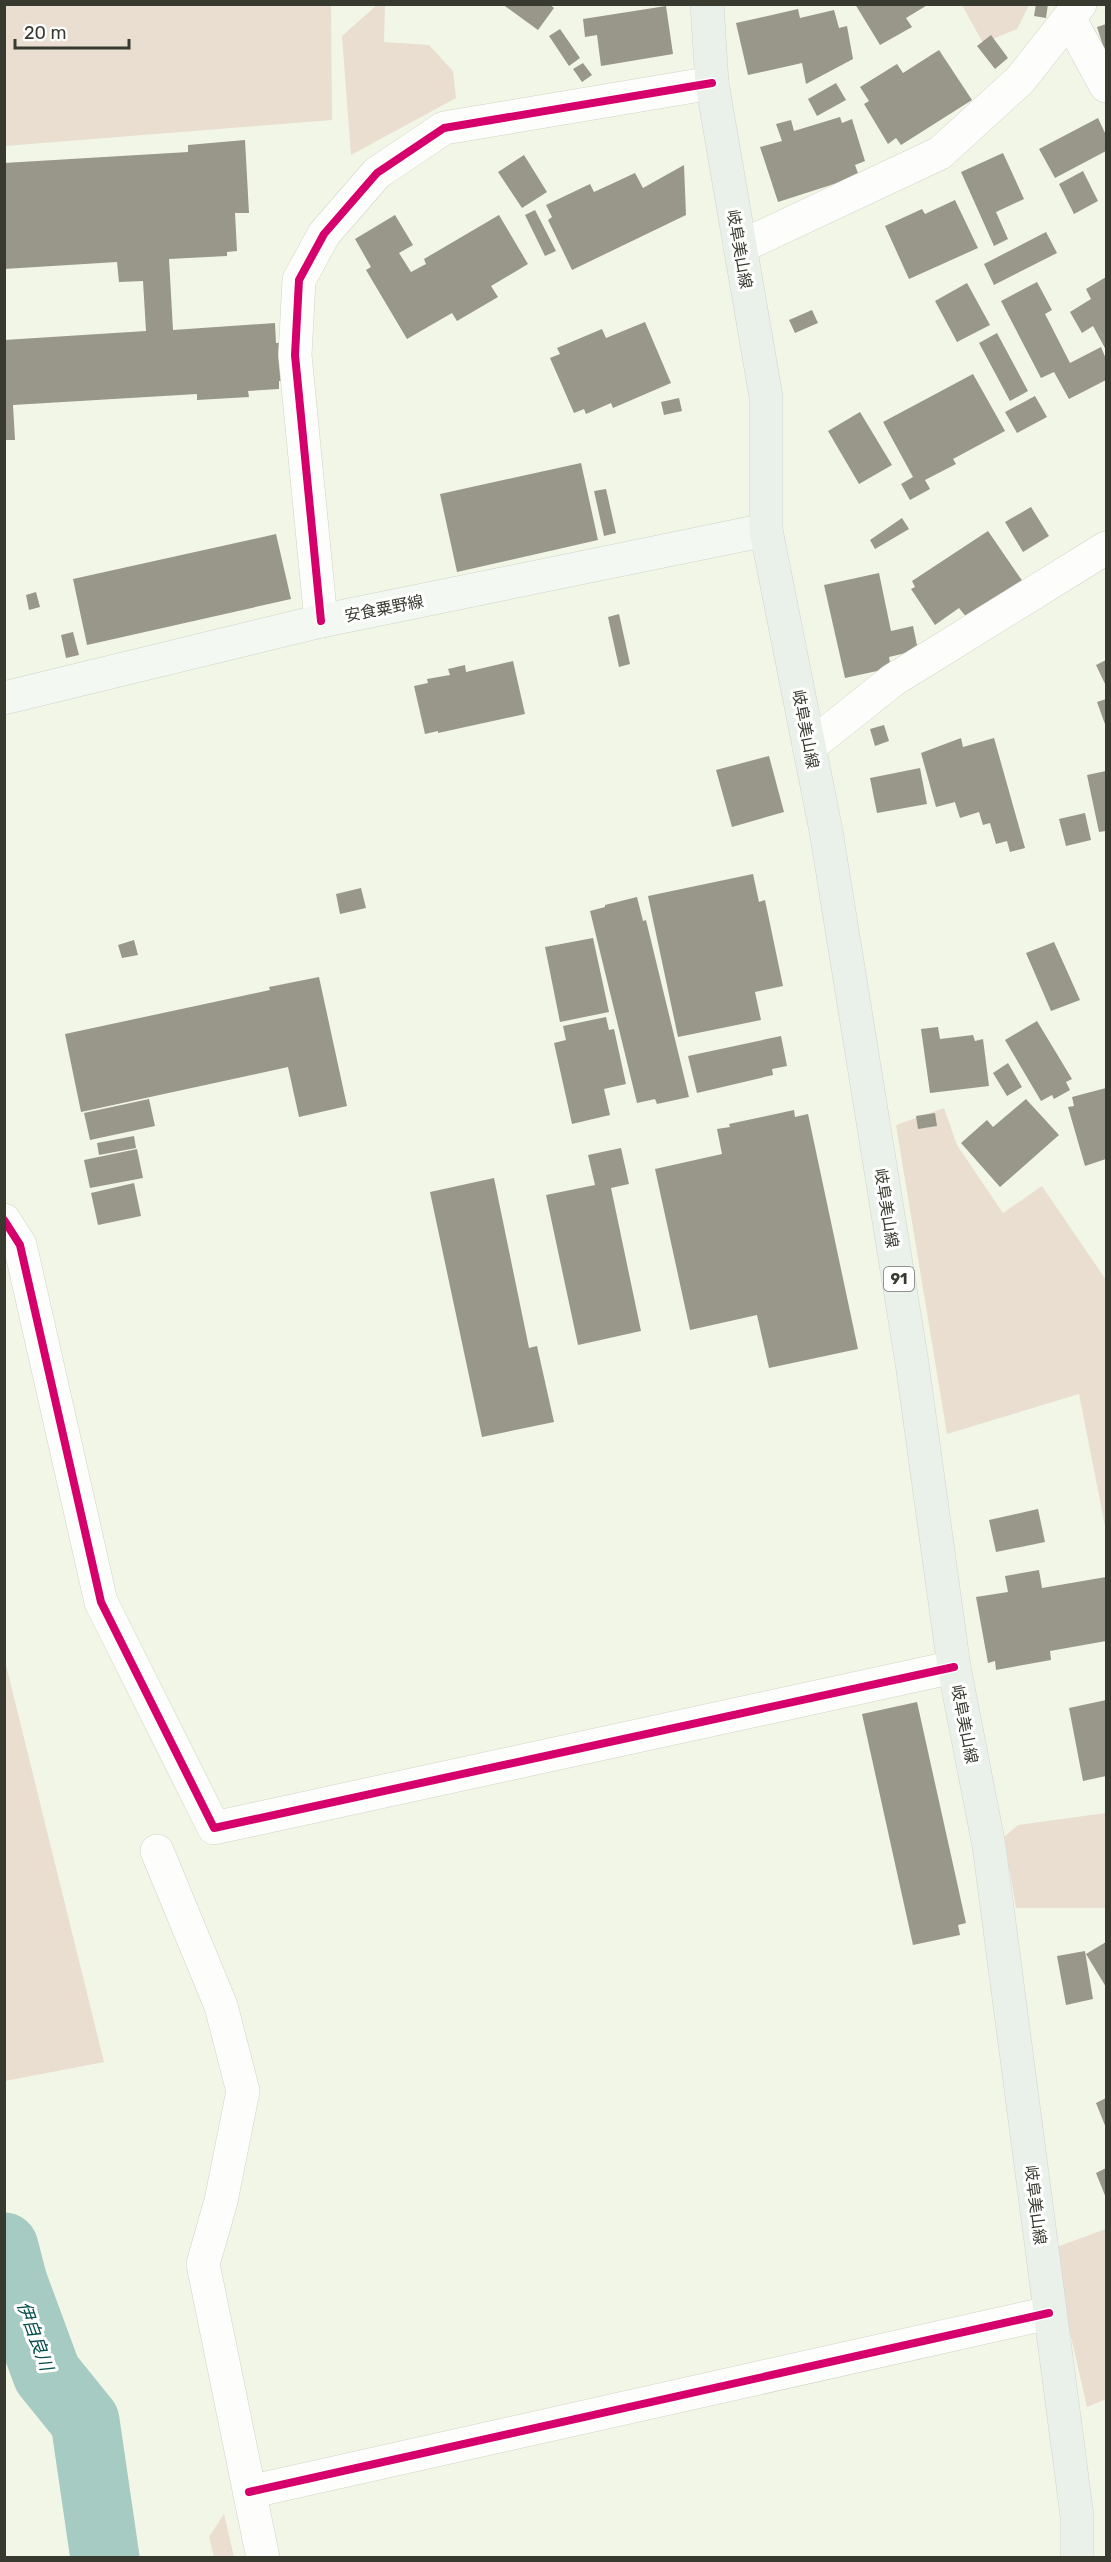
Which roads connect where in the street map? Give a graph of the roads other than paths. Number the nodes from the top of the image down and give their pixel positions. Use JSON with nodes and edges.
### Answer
{"nodes":[{"id":1,"x":707,"y":4,"type":"edge"},
{"id":2,"x":1075,"y":11,"type":"edge"},
{"id":3,"x":712,"y":83,"type":"junction"},
{"id":4,"x":1107,"y":86,"type":"edge"},
{"id":5,"x":740,"y":247,"type":"junction"},
{"id":6,"x":766,"y":531,"type":"junction"},
{"id":7,"x":1107,"y":548,"type":"edge"},
{"id":8,"x":321,"y":621,"type":"junction"},
{"id":9,"x":4,"y":699,"type":"edge"},
{"id":10,"x":809,"y":747,"type":"junction"},
{"id":11,"x":4,"y":1220,"type":"edge"},
{"id":12,"x":954,"y":1667,"type":"junction"},
{"id":13,"x":157,"y":1851,"type":"dead end"},
{"id":14,"x":1049,"y":2313,"type":"junction"},
{"id":15,"x":249,"y":2492,"type":"junction"},
{"id":16,"x":263,"y":2558,"type":"edge"},
{"id":17,"x":1077,"y":2558,"type":"edge"}],
"edges":[{"from":1,"to":3,"type":"main road","name":"岐阜美山線","number":"91"},
{"from":2,"to":4,"type":"street"},
{"from":2,"to":5,"type":"street"},
{"from":3,"to":5,"type":"main road","name":"岐阜美山線","number":"91"},
{"from":3,"to":8,"type":"street"},
{"from":5,"to":6,"type":"main road","name":"岐阜美山線","number":"91"},
{"from":6,"to":8,"type":"main road","name":"安食粟野線"},
{"from":6,"to":10,"type":"main road","name":"岐阜美山線","number":"91"},
{"from":7,"to":10,"type":"street"},
{"from":8,"to":9,"type":"main road","name":"安食粟野線"},
{"from":10,"to":12,"type":"main road","name":"岐阜美山線","number":"91"},
{"from":11,"to":12,"type":"street"},
{"from":12,"to":14,"type":"main road","name":"岐阜美山線","number":"91"},
{"from":13,"to":15,"type":"street"},
{"from":14,"to":15,"type":"street"},
{"from":14,"to":17,"type":"main road","name":"岐阜美山線","number":"91"},
{"from":15,"to":16,"type":"street"}]}
